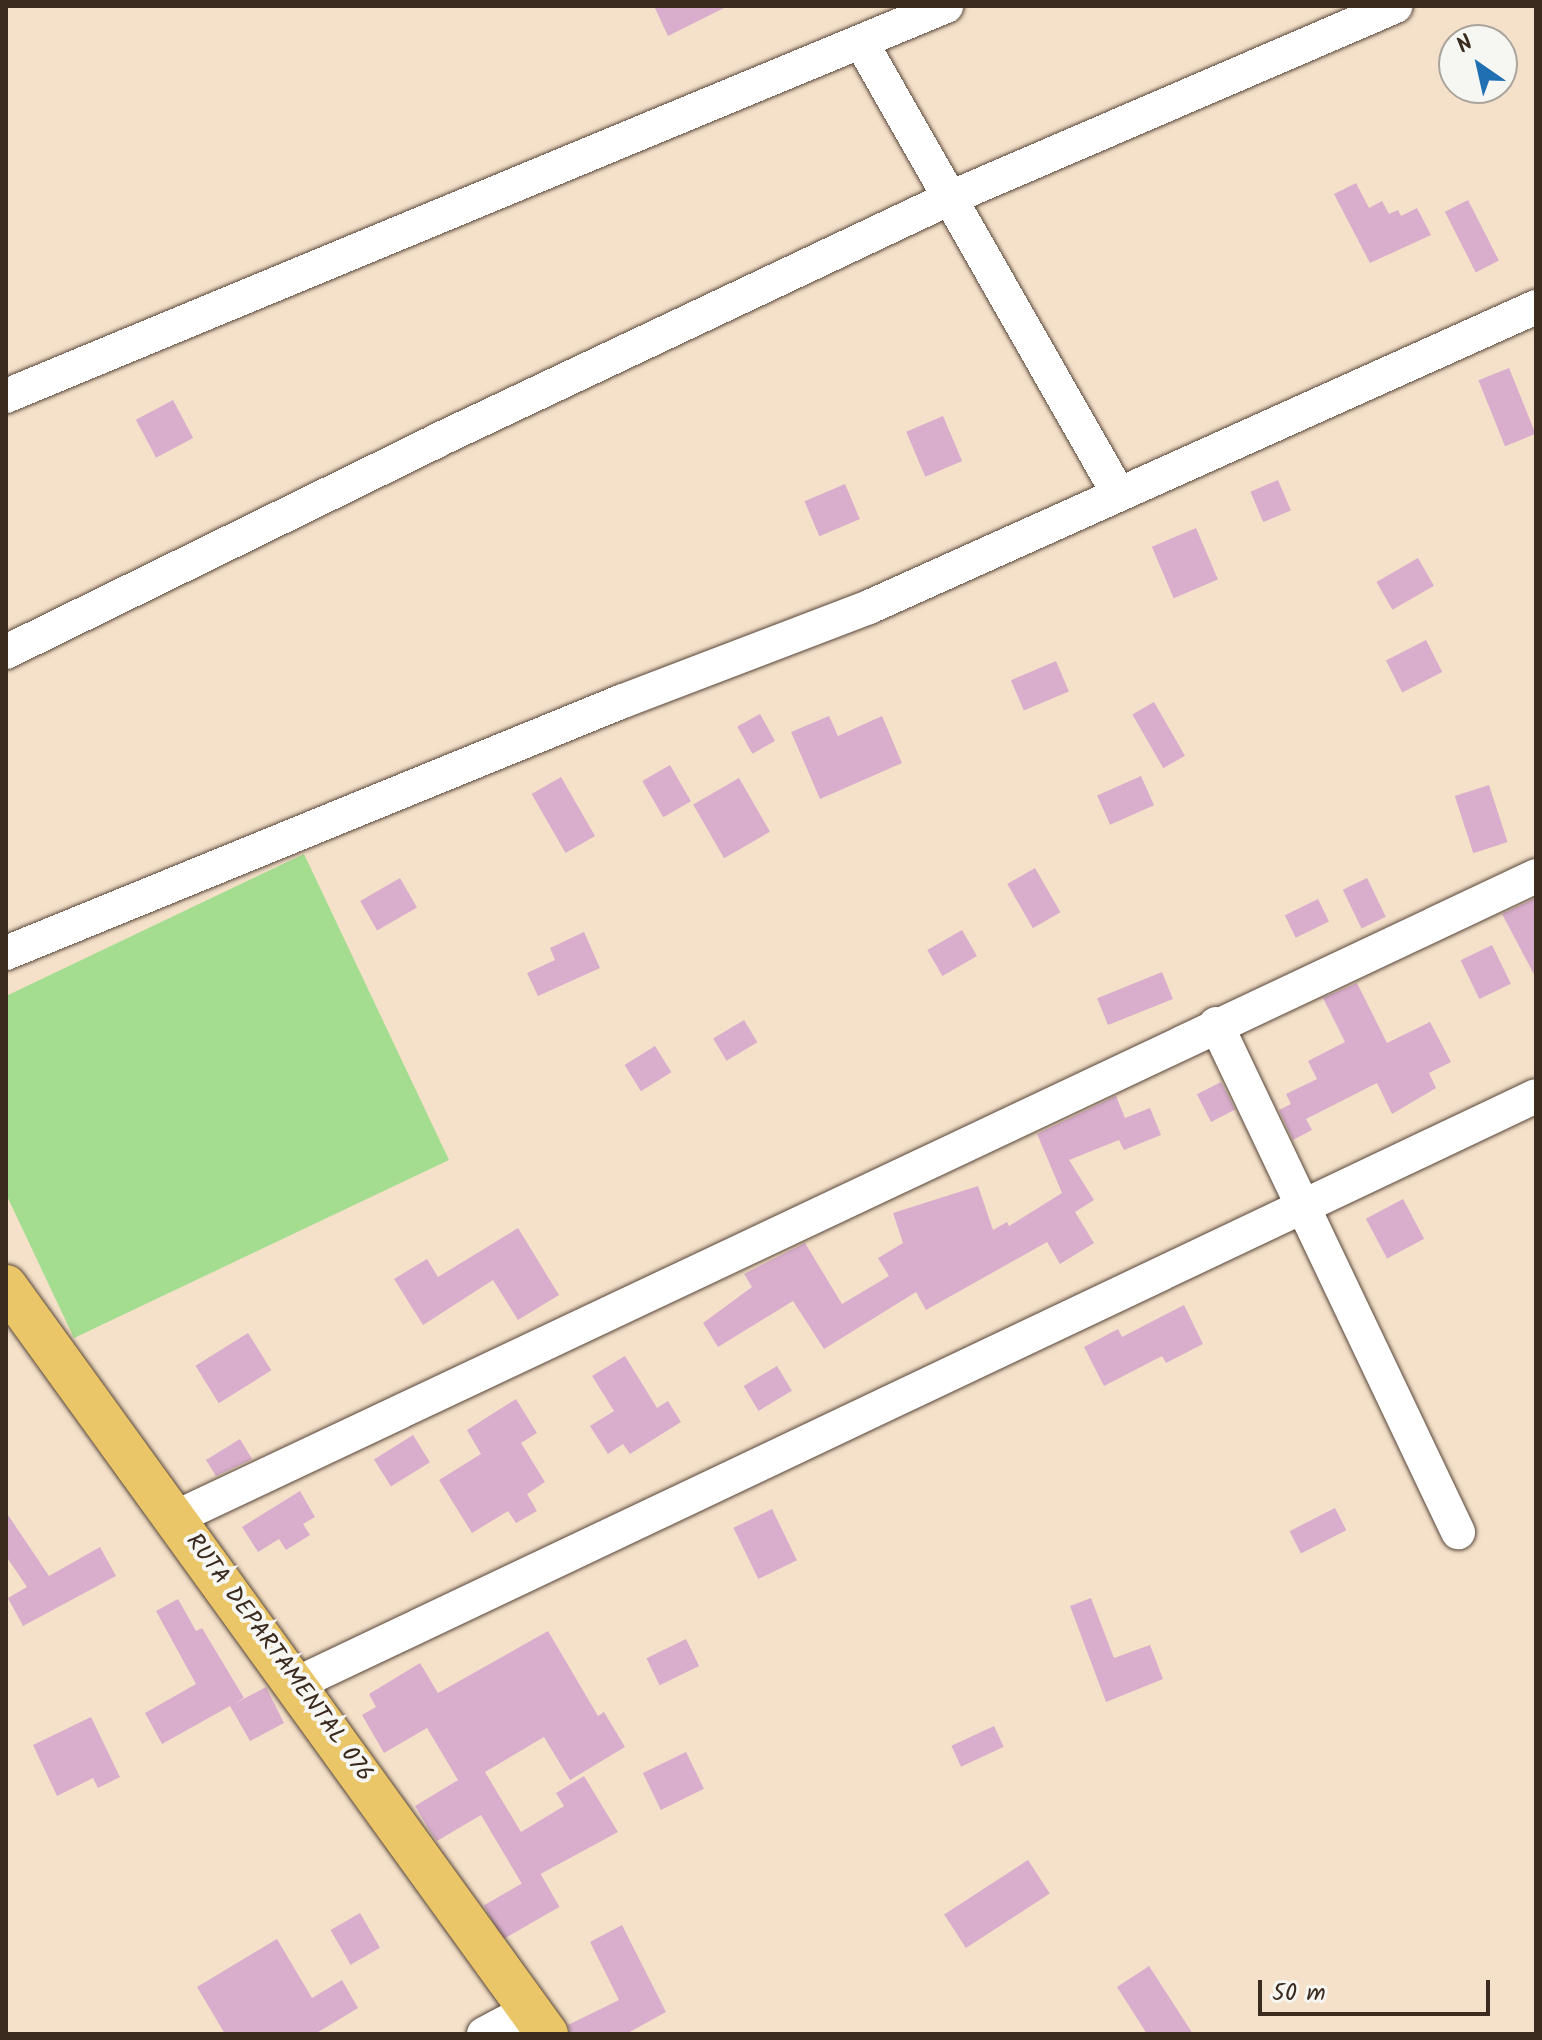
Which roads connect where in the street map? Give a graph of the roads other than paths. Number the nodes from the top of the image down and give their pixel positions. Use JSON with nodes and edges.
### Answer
{"nodes":[{"id":1,"x":946,"y":6,"type":"edge"},
{"id":2,"x":1395,"y":6,"type":"edge"},
{"id":3,"x":861,"y":42,"type":"junction"},
{"id":4,"x":950,"y":198,"type":"junction"},
{"id":5,"x":1536,"y":307,"type":"edge"},
{"id":6,"x":6,"y":396,"type":"edge"},
{"id":7,"x":1118,"y":493,"type":"junction"},
{"id":8,"x":6,"y":652,"type":"edge"},
{"id":9,"x":1536,"y":876,"type":"edge"},
{"id":10,"x":6,"y":953,"type":"edge"},
{"id":11,"x":1216,"y":1024,"type":"junction"},
{"id":12,"x":1536,"y":1096,"type":"edge"},
{"id":13,"x":1303,"y":1207,"type":"junction"},
{"id":14,"x":6,"y":1286,"type":"edge"},
{"id":15,"x":177,"y":1517,"type":"junction"},
{"id":16,"x":1458,"y":1532,"type":"dead end"},
{"id":17,"x":296,"y":1684,"type":"junction"},
{"id":18,"x":539,"y":2022,"type":"edge"},
{"id":19,"x":484,"y":2034,"type":"edge"}],
"edges":[{"from":1,"to":3,"type":"street"},
{"from":2,"to":4,"type":"street"},
{"from":3,"to":4,"type":"street"},
{"from":3,"to":6,"type":"street"},
{"from":4,"to":7,"type":"street"},
{"from":4,"to":8,"type":"street"},
{"from":5,"to":7,"type":"street"},
{"from":7,"to":10,"type":"street"},
{"from":9,"to":11,"type":"street"},
{"from":11,"to":13,"type":"street"},
{"from":11,"to":15,"type":"street"},
{"from":12,"to":13,"type":"street"},
{"from":13,"to":16,"type":"street"},
{"from":13,"to":17,"type":"street"},
{"from":14,"to":15,"type":"main road","name":"RUTA DEPARTAMENTAL 076"},
{"from":15,"to":17,"type":"main road","name":"RUTA DEPARTAMENTAL 076"},
{"from":17,"to":18,"type":"main road","name":"RUTA DEPARTAMENTAL 076"},
{"from":18,"to":19,"type":"street"}]}
